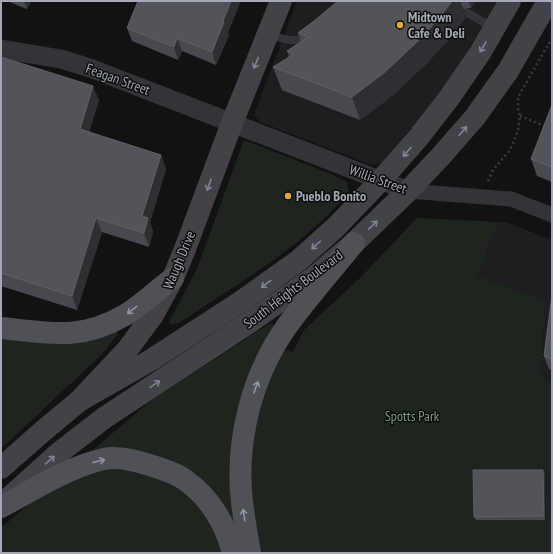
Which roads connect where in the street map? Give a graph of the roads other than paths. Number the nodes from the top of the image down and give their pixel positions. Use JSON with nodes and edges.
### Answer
{"nodes":[{"id":1,"x":281,"y":1,"type":"edge"},
{"id":2,"x":510,"y":1,"type":"edge"},
{"id":3,"x":548,"y":1,"type":"edge"},
{"id":4,"x":468,"y":13,"type":"dead end"},
{"id":5,"x":494,"y":28,"type":"junction"},
{"id":6,"x":314,"y":29,"type":"edge"},
{"id":7,"x":268,"y":34,"type":"junction"},
{"id":8,"x":1,"y":49,"type":"edge"},
{"id":9,"x":232,"y":123,"type":"junction"},
{"id":10,"x":381,"y":180,"type":"junction"},
{"id":11,"x":408,"y":191,"type":"junction"},
{"id":12,"x":552,"y":215,"type":"edge"},
{"id":13,"x":354,"y":243,"type":"junction"},
{"id":14,"x":173,"y":278,"type":"junction"},
{"id":15,"x":1,"y":328,"type":"edge"},
{"id":16,"x":79,"y":401,"type":"junction"},
{"id":17,"x":1,"y":468,"type":"edge"},
{"id":18,"x":1,"y":506,"type":"edge"},
{"id":19,"x":232,"y":553,"type":"edge"},
{"id":20,"x":250,"y":553,"type":"edge"}],
"edges":[{"from":1,"to":7,"type":"main road","name":"Waugh Drive"},
{"from":2,"to":5,"type":"main road","name":"South Heights Boulevard"},
{"from":11,"to":3,"type":"main road","name":"South Heights Boulevard","one_way":true},
{"from":4,"to":5,"type":"lane"},
{"from":5,"to":10,"type":"main road","name":"South Heights Boulevard","one_way":true},
{"from":6,"to":7,"type":"lane"},
{"from":7,"to":9,"type":"main road","name":"Waugh Drive","one_way":true},
{"from":8,"to":9,"type":"street","name":"Feagan Street"},
{"from":9,"to":10,"type":"street","name":"Willia Street"},
{"from":9,"to":14,"type":"main road","name":"Waugh Drive","one_way":true},
{"from":10,"to":11,"type":"street","name":"Willia Street"},
{"from":10,"to":16,"type":"main road","name":"South Heights Boulevard","one_way":true},
{"from":11,"to":12,"type":"street","name":"Willia Street"},
{"from":13,"to":11,"type":"main road","name":"South Heights Boulevard","one_way":true},
{"from":18,"to":13,"type":"main road","name":"South Heights Boulevard","one_way":true},
{"from":20,"to":13,"type":"main road","one_way":true},
{"from":14,"to":15,"type":"main road","one_way":true},
{"from":14,"to":16,"type":"main road","name":"Waugh Drive"},
{"from":16,"to":17,"type":"main road","name":"Waugh Drive"},
{"from":18,"to":19,"type":"main road","one_way":true}]}
